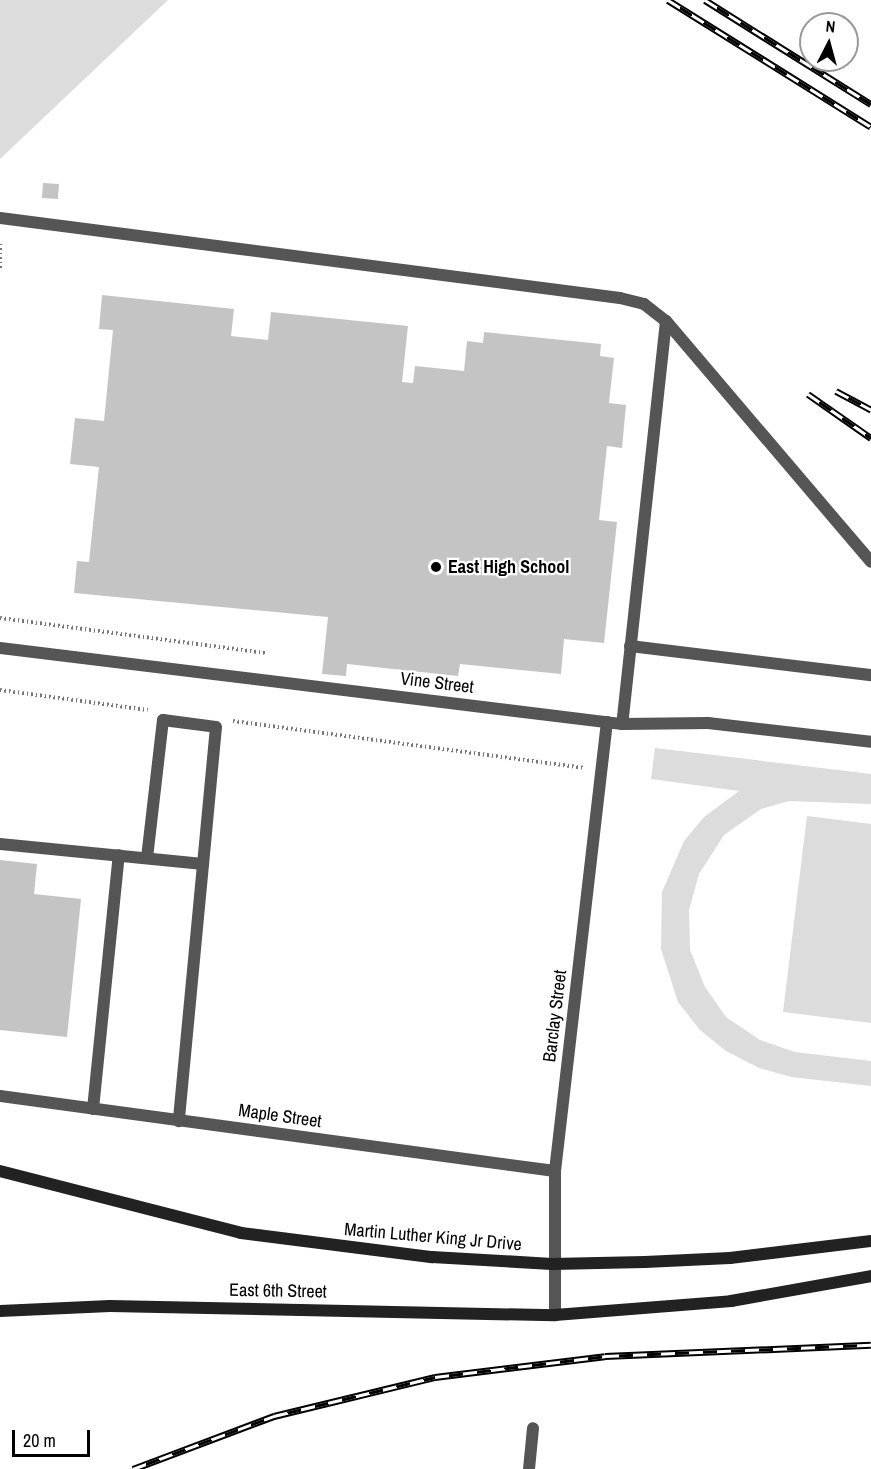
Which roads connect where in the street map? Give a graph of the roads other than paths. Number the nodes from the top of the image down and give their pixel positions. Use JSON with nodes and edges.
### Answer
{"nodes":[{"id":1,"x":0,"y":218,"type":"edge"},
{"id":2,"x":666,"y":321,"type":"junction"},
{"id":3,"x":871,"y":562,"type":"edge"},
{"id":4,"x":630,"y":646,"type":"junction"},
{"id":5,"x":0,"y":648,"type":"edge"},
{"id":6,"x":871,"y":675,"type":"edge"},
{"id":7,"x":607,"y":722,"type":"junction"},
{"id":8,"x":622,"y":724,"type":"junction"},
{"id":9,"x":871,"y":742,"type":"edge"},
{"id":10,"x":0,"y":844,"type":"edge"},
{"id":11,"x":119,"y":855,"type":"junction"},
{"id":12,"x":147,"y":858,"type":"junction"},
{"id":13,"x":203,"y":864,"type":"junction"},
{"id":14,"x":0,"y":1096,"type":"edge"},
{"id":15,"x":93,"y":1109,"type":"junction"},
{"id":16,"x":179,"y":1121,"type":"junction"},
{"id":17,"x":0,"y":1171,"type":"edge"},
{"id":18,"x":555,"y":1171,"type":"junction"},
{"id":19,"x":871,"y":1241,"type":"edge"},
{"id":20,"x":552,"y":1264,"type":"junction"},
{"id":21,"x":871,"y":1276,"type":"edge"},
{"id":22,"x":0,"y":1311,"type":"edge"},
{"id":23,"x":555,"y":1315,"type":"junction"},
{"id":24,"x":533,"y":1428,"type":"dead end"},
{"id":25,"x":529,"y":1469,"type":"edge"}],
"edges":[{"from":1,"to":2,"type":"street"},
{"from":2,"to":3,"type":"street"},
{"from":2,"to":4,"type":"street"},
{"from":4,"to":6,"type":"street"},
{"from":4,"to":8,"type":"street"},
{"from":5,"to":7,"type":"street","name":"Vine Street"},
{"from":7,"to":8,"type":"street","name":"Vine Street"},
{"from":7,"to":18,"type":"street","name":"Barclay Street"},
{"from":8,"to":9,"type":"street","name":"Vine Street"},
{"from":10,"to":11,"type":"street"},
{"from":11,"to":12,"type":"street"},
{"from":11,"to":15,"type":"street"},
{"from":12,"to":13,"type":"street"},
{"from":12,"to":13,"type":"street"},
{"from":13,"to":16,"type":"street"},
{"from":14,"to":15,"type":"street","name":"Maple Street"},
{"from":15,"to":16,"type":"street","name":"Maple Street"},
{"from":16,"to":18,"type":"street","name":"Maple Street"},
{"from":17,"to":20,"type":"main road","name":"Martin Luther King Jr Drive"},
{"from":18,"to":20,"type":"street","name":"Barclay Street"},
{"from":19,"to":20,"type":"main road","name":"Martin Luther King Jr Drive"},
{"from":20,"to":23,"type":"street","name":"Barclay Street"},
{"from":21,"to":23,"type":"main road"},
{"from":22,"to":23,"type":"main road","name":"East 6th Street"},
{"from":24,"to":25,"type":"street"}]}
